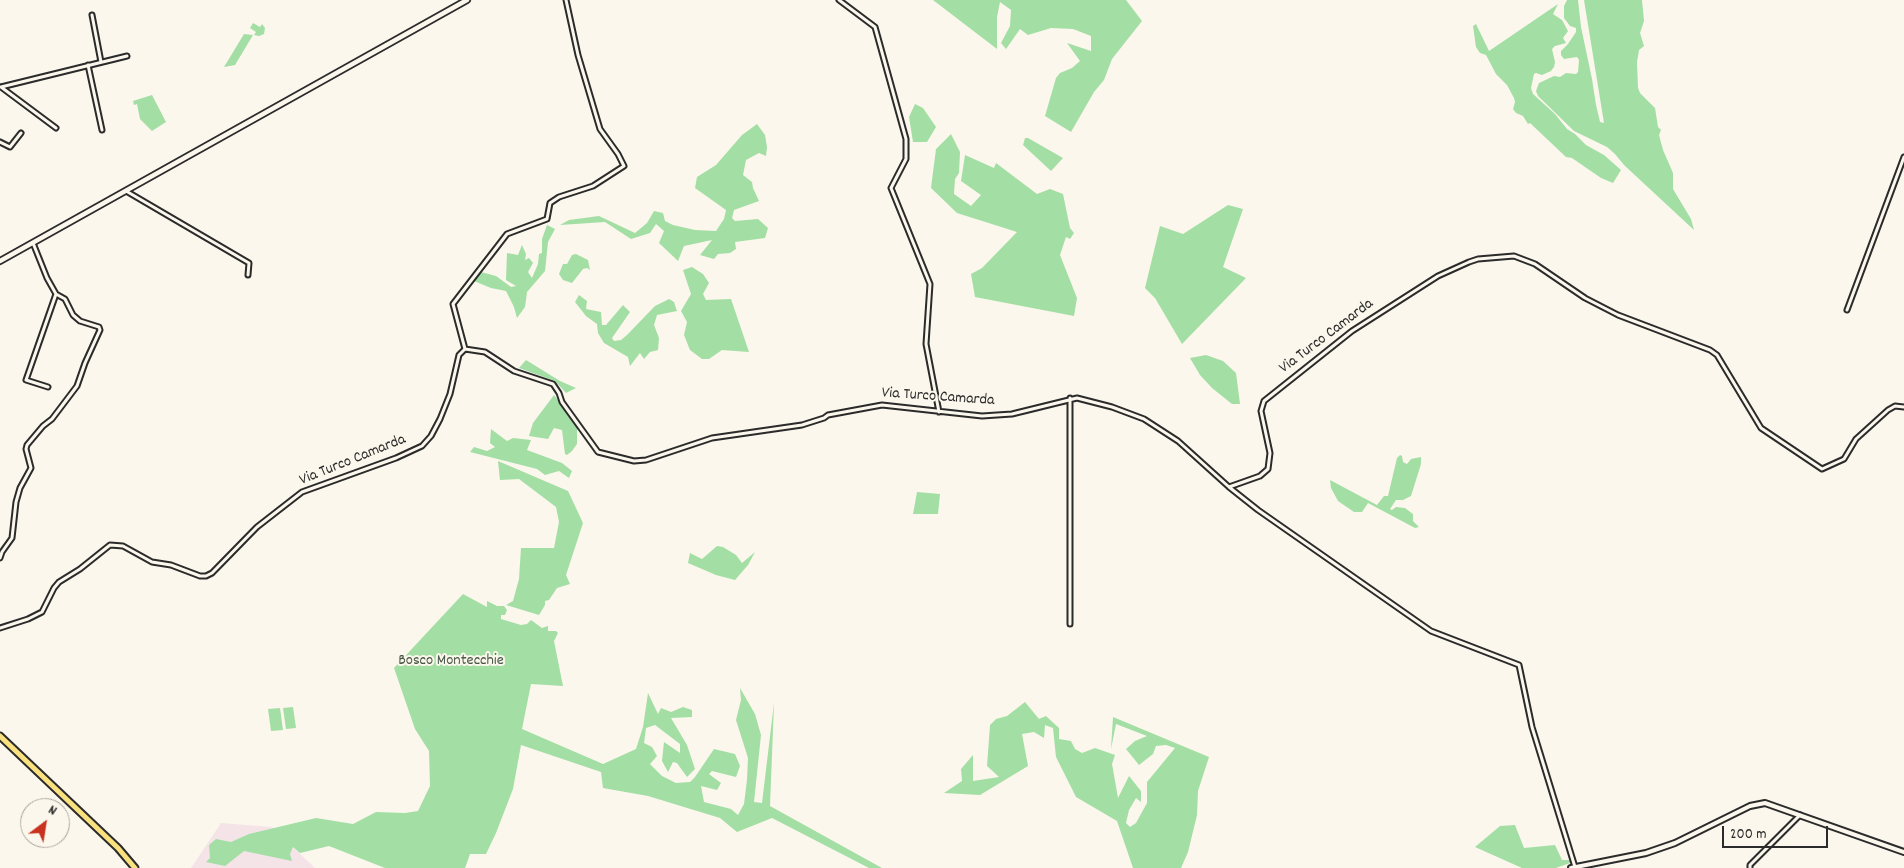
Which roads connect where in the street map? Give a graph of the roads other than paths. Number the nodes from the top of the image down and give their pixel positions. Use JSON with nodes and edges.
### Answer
{"nodes":[{"id":1,"x":467,"y":0,"type":"edge"},
{"id":2,"x":566,"y":0,"type":"edge"},
{"id":3,"x":839,"y":0,"type":"edge"},
{"id":4,"x":92,"y":15,"type":"dead end"},
{"id":5,"x":127,"y":56,"type":"dead end"},
{"id":6,"x":101,"y":62,"type":"junction"},
{"id":7,"x":88,"y":65,"type":"junction"},
{"id":8,"x":0,"y":87,"type":"edge"},
{"id":9,"x":56,"y":128,"type":"dead end"},
{"id":10,"x":102,"y":130,"type":"dead end"},
{"id":11,"x":21,"y":133,"type":"dead end"},
{"id":12,"x":0,"y":142,"type":"edge"},
{"id":13,"x":1904,"y":156,"type":"edge"},
{"id":14,"x":126,"y":190,"type":"junction"},
{"id":15,"x":33,"y":243,"type":"junction"},
{"id":16,"x":0,"y":261,"type":"edge"},
{"id":17,"x":248,"y":275,"type":"dead end"},
{"id":18,"x":56,"y":294,"type":"junction"},
{"id":19,"x":1847,"y":310,"type":"dead end"},
{"id":20,"x":465,"y":349,"type":"junction"},
{"id":21,"x":48,"y":387,"type":"dead end"},
{"id":22,"x":1070,"y":398,"type":"junction"},
{"id":23,"x":1904,"y":407,"type":"edge"},
{"id":24,"x":939,"y":412,"type":"junction"},
{"id":25,"x":1229,"y":487,"type":"junction"},
{"id":26,"x":0,"y":558,"type":"edge"},
{"id":27,"x":1070,"y":624,"type":"dead end"},
{"id":28,"x":0,"y":628,"type":"edge"},
{"id":29,"x":0,"y":736,"type":"edge"},
{"id":30,"x":1800,"y":815,"type":"junction"},
{"id":31,"x":1904,"y":852,"type":"edge"},
{"id":32,"x":135,"y":868,"type":"edge"},
{"id":33,"x":1573,"y":868,"type":"edge"},
{"id":34,"x":1750,"y":868,"type":"edge"}],
"edges":[{"from":1,"to":14,"type":"main road"},
{"from":2,"to":20,"type":"street"},
{"from":3,"to":24,"type":"street"},
{"from":4,"to":6,"type":"street"},
{"from":5,"to":6,"type":"street"},
{"from":6,"to":7,"type":"street"},
{"from":7,"to":8,"type":"street"},
{"from":7,"to":10,"type":"street"},
{"from":8,"to":9,"type":"street"},
{"from":11,"to":12,"type":"street"},
{"from":13,"to":19,"type":"street"},
{"from":14,"to":15,"type":"main road"},
{"from":14,"to":17,"type":"street"},
{"from":15,"to":16,"type":"main road"},
{"from":15,"to":18,"type":"street"},
{"from":18,"to":21,"type":"street"},
{"from":18,"to":26,"type":"street"},
{"from":20,"to":24,"type":"street","name":"Via Turco Camarda"},
{"from":20,"to":28,"type":"street","name":"Via Turco Camarda"},
{"from":22,"to":24,"type":"street","name":"Via Turco Camarda"},
{"from":22,"to":25,"type":"street","name":"Via Turco Camarda"},
{"from":22,"to":27,"type":"street"},
{"from":23,"to":25,"type":"street","name":"Via Turco Camarda"},
{"from":25,"to":33,"type":"street"},
{"from":29,"to":32,"type":"main road"},
{"from":30,"to":31,"type":"street"},
{"from":30,"to":33,"type":"street"},
{"from":30,"to":34,"type":"street"}]}
